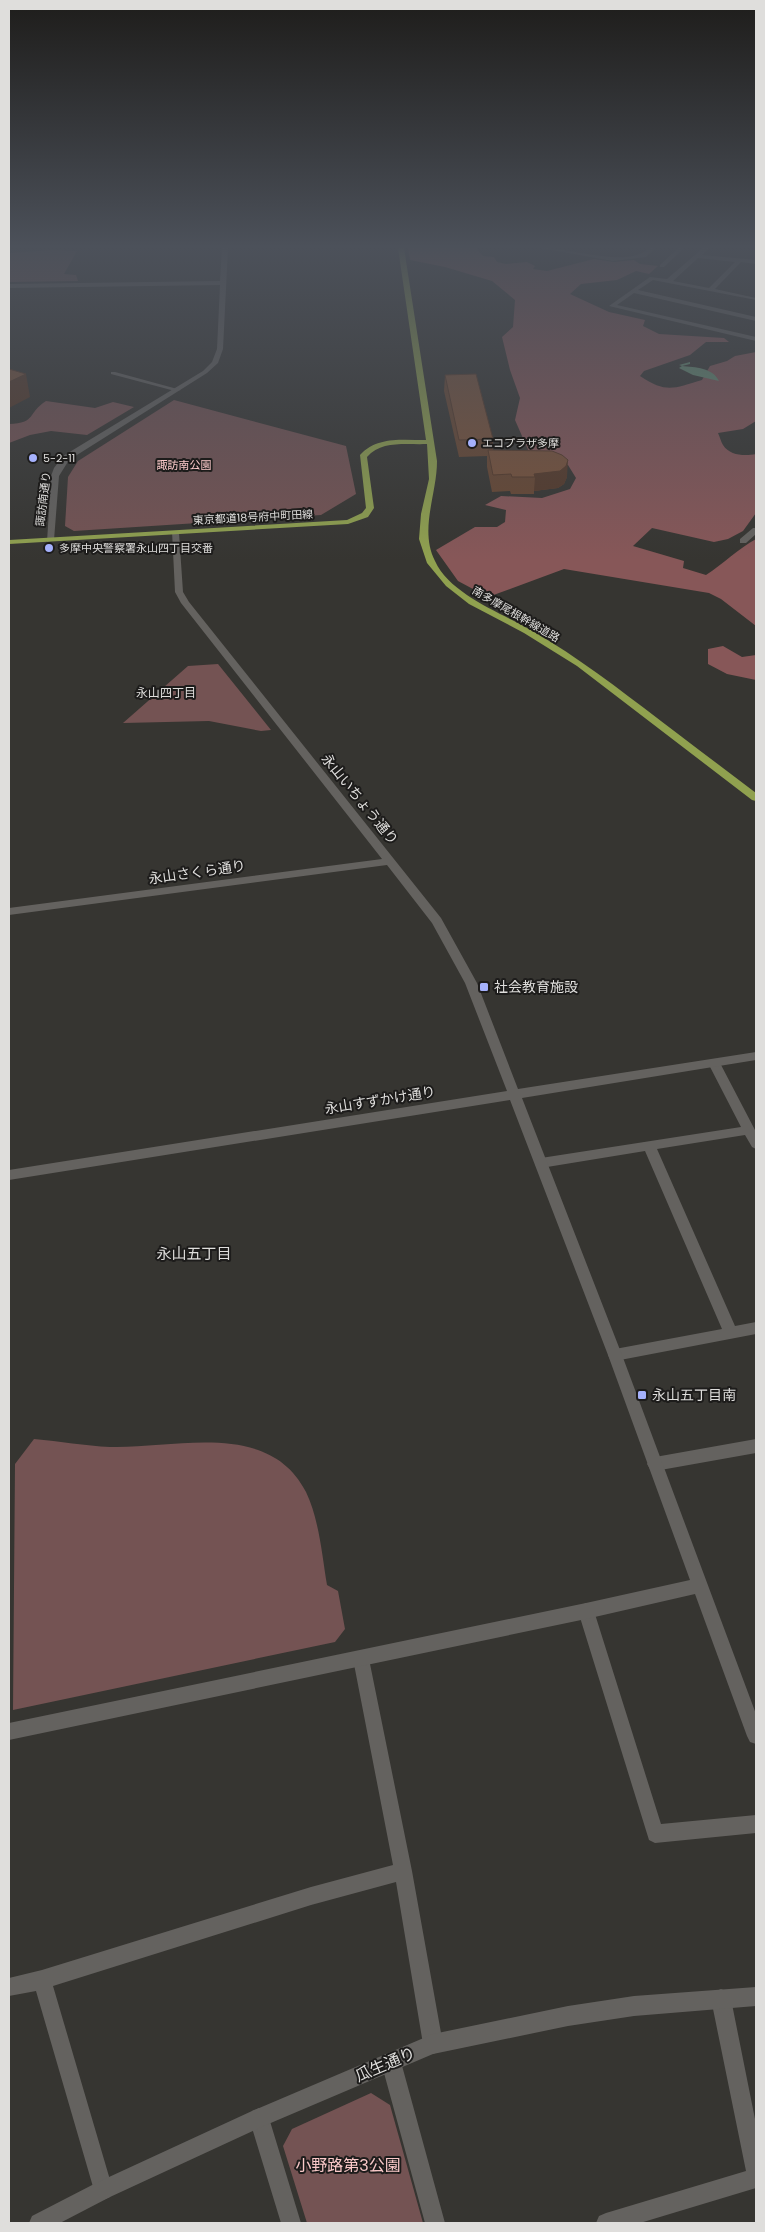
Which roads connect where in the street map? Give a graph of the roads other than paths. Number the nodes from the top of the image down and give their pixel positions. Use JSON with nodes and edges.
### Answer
{"nodes":[{"id":1,"x":220,"y":352,"type":"edge"},
{"id":2,"x":416,"y":352,"type":"edge"},
{"id":3,"x":113,"y":373,"type":"dead end"},
{"id":4,"x":177,"y":390,"type":"junction"},
{"id":5,"x":430,"y":442,"type":"junction"},
{"id":6,"x":756,"y":530,"type":"edge"},
{"id":7,"x":175,"y":533,"type":"junction"},
{"id":8,"x":50,"y":540,"type":"junction"},
{"id":9,"x":743,"y":541,"type":"dead end"},
{"id":10,"x":9,"y":542,"type":"edge"},
{"id":11,"x":756,"y":798,"type":"edge"},
{"id":12,"x":390,"y":861,"type":"junction"},
{"id":13,"x":9,"y":912,"type":"edge"},
{"id":14,"x":756,"y":1056,"type":"edge"},
{"id":15,"x":714,"y":1063,"type":"junction"},
{"id":16,"x":516,"y":1095,"type":"junction"},
{"id":17,"x":749,"y":1130,"type":"junction"},
{"id":18,"x":756,"y":1144,"type":"edge"},
{"id":19,"x":649,"y":1146,"type":"junction"},
{"id":20,"x":540,"y":1163,"type":"junction"},
{"id":21,"x":9,"y":1175,"type":"edge"},
{"id":22,"x":756,"y":1328,"type":"edge"},
{"id":23,"x":731,"y":1332,"type":"junction"},
{"id":24,"x":615,"y":1355,"type":"junction"},
{"id":25,"x":756,"y":1446,"type":"edge"},
{"id":26,"x":655,"y":1464,"type":"junction"},
{"id":27,"x":700,"y":1585,"type":"junction"},
{"id":28,"x":586,"y":1611,"type":"junction"},
{"id":29,"x":361,"y":1659,"type":"junction"},
{"id":30,"x":755,"y":1729,"type":"edge"},
{"id":31,"x":9,"y":1732,"type":"edge"},
{"id":32,"x":756,"y":1824,"type":"edge"},
{"id":33,"x":403,"y":1871,"type":"junction"},
{"id":34,"x":42,"y":1980,"type":"junction"},
{"id":35,"x":9,"y":1987,"type":"edge"},
{"id":36,"x":756,"y":1996,"type":"edge"},
{"id":37,"x":721,"y":1998,"type":"junction"},
{"id":38,"x":433,"y":2044,"type":"junction"},
{"id":39,"x":390,"y":2062,"type":"junction"},
{"id":40,"x":259,"y":2118,"type":"junction"},
{"id":41,"x":756,"y":2172,"type":"edge"},
{"id":42,"x":756,"y":2178,"type":"edge"},
{"id":43,"x":103,"y":2190,"type":"junction"},
{"id":44,"x":40,"y":2223,"type":"edge"},
{"id":45,"x":291,"y":2223,"type":"edge"},
{"id":46,"x":435,"y":2223,"type":"edge"},
{"id":47,"x":606,"y":2223,"type":"edge"}],
"edges":[{"from":1,"to":4,"type":"street","name":"諏訪南通り"},
{"from":2,"to":5,"type":"main road","name":"南多摩尾根幹線道路"},
{"from":3,"to":4,"type":"street"},
{"from":4,"to":8,"type":"street","name":"諏訪南通り"},
{"from":5,"to":7,"type":"main road","name":"東京都道18号府中町田線"},
{"from":5,"to":11,"type":"main road","name":"南多摩尾根幹線道路"},
{"from":6,"to":9,"type":"street"},
{"from":7,"to":8,"type":"main road","name":"東京都道18号府中町田線"},
{"from":7,"to":12,"type":"street","name":"永山いちょう通り"},
{"from":8,"to":10,"type":"main road","name":"東京都道18号府中町田線"},
{"from":12,"to":13,"type":"street","name":"永山さくら通り"},
{"from":12,"to":16,"type":"street","name":"永山いちょう通り"},
{"from":14,"to":15,"type":"street","name":"永山すずかけ通り"},
{"from":15,"to":16,"type":"street","name":"永山すずかけ通り"},
{"from":15,"to":17,"type":"street"},
{"from":16,"to":20,"type":"street","name":"永山いちょう通り"},
{"from":16,"to":21,"type":"street","name":"永山すずかけ通り"},
{"from":17,"to":18,"type":"street"},
{"from":17,"to":19,"type":"street"},
{"from":19,"to":20,"type":"street"},
{"from":19,"to":23,"type":"street"},
{"from":20,"to":24,"type":"street","name":"永山いちょう通り"},
{"from":22,"to":23,"type":"street"},
{"from":23,"to":24,"type":"street"},
{"from":24,"to":26,"type":"street","name":"永山いちょう通り"},
{"from":25,"to":26,"type":"street"},
{"from":26,"to":27,"type":"street","name":"永山いちょう通り"},
{"from":27,"to":28,"type":"street"},
{"from":27,"to":30,"type":"street","name":"永山いちょう通り"},
{"from":28,"to":29,"type":"street"},
{"from":28,"to":32,"type":"street"},
{"from":29,"to":31,"type":"street"},
{"from":29,"to":33,"type":"street"},
{"from":33,"to":34,"type":"street"},
{"from":33,"to":38,"type":"street"},
{"from":34,"to":35,"type":"street"},
{"from":34,"to":43,"type":"street"},
{"from":36,"to":37,"type":"street","name":"瓜生通り"},
{"from":37,"to":38,"type":"street","name":"瓜生通り"},
{"from":37,"to":41,"type":"street"},
{"from":38,"to":39,"type":"street","name":"瓜生通り"},
{"from":39,"to":40,"type":"street","name":"瓜生通り"},
{"from":39,"to":46,"type":"street"},
{"from":40,"to":43,"type":"street","name":"瓜生通り"},
{"from":40,"to":45,"type":"street"},
{"from":42,"to":47,"type":"street"},
{"from":43,"to":44,"type":"street","name":"瓜生通り"}]}
